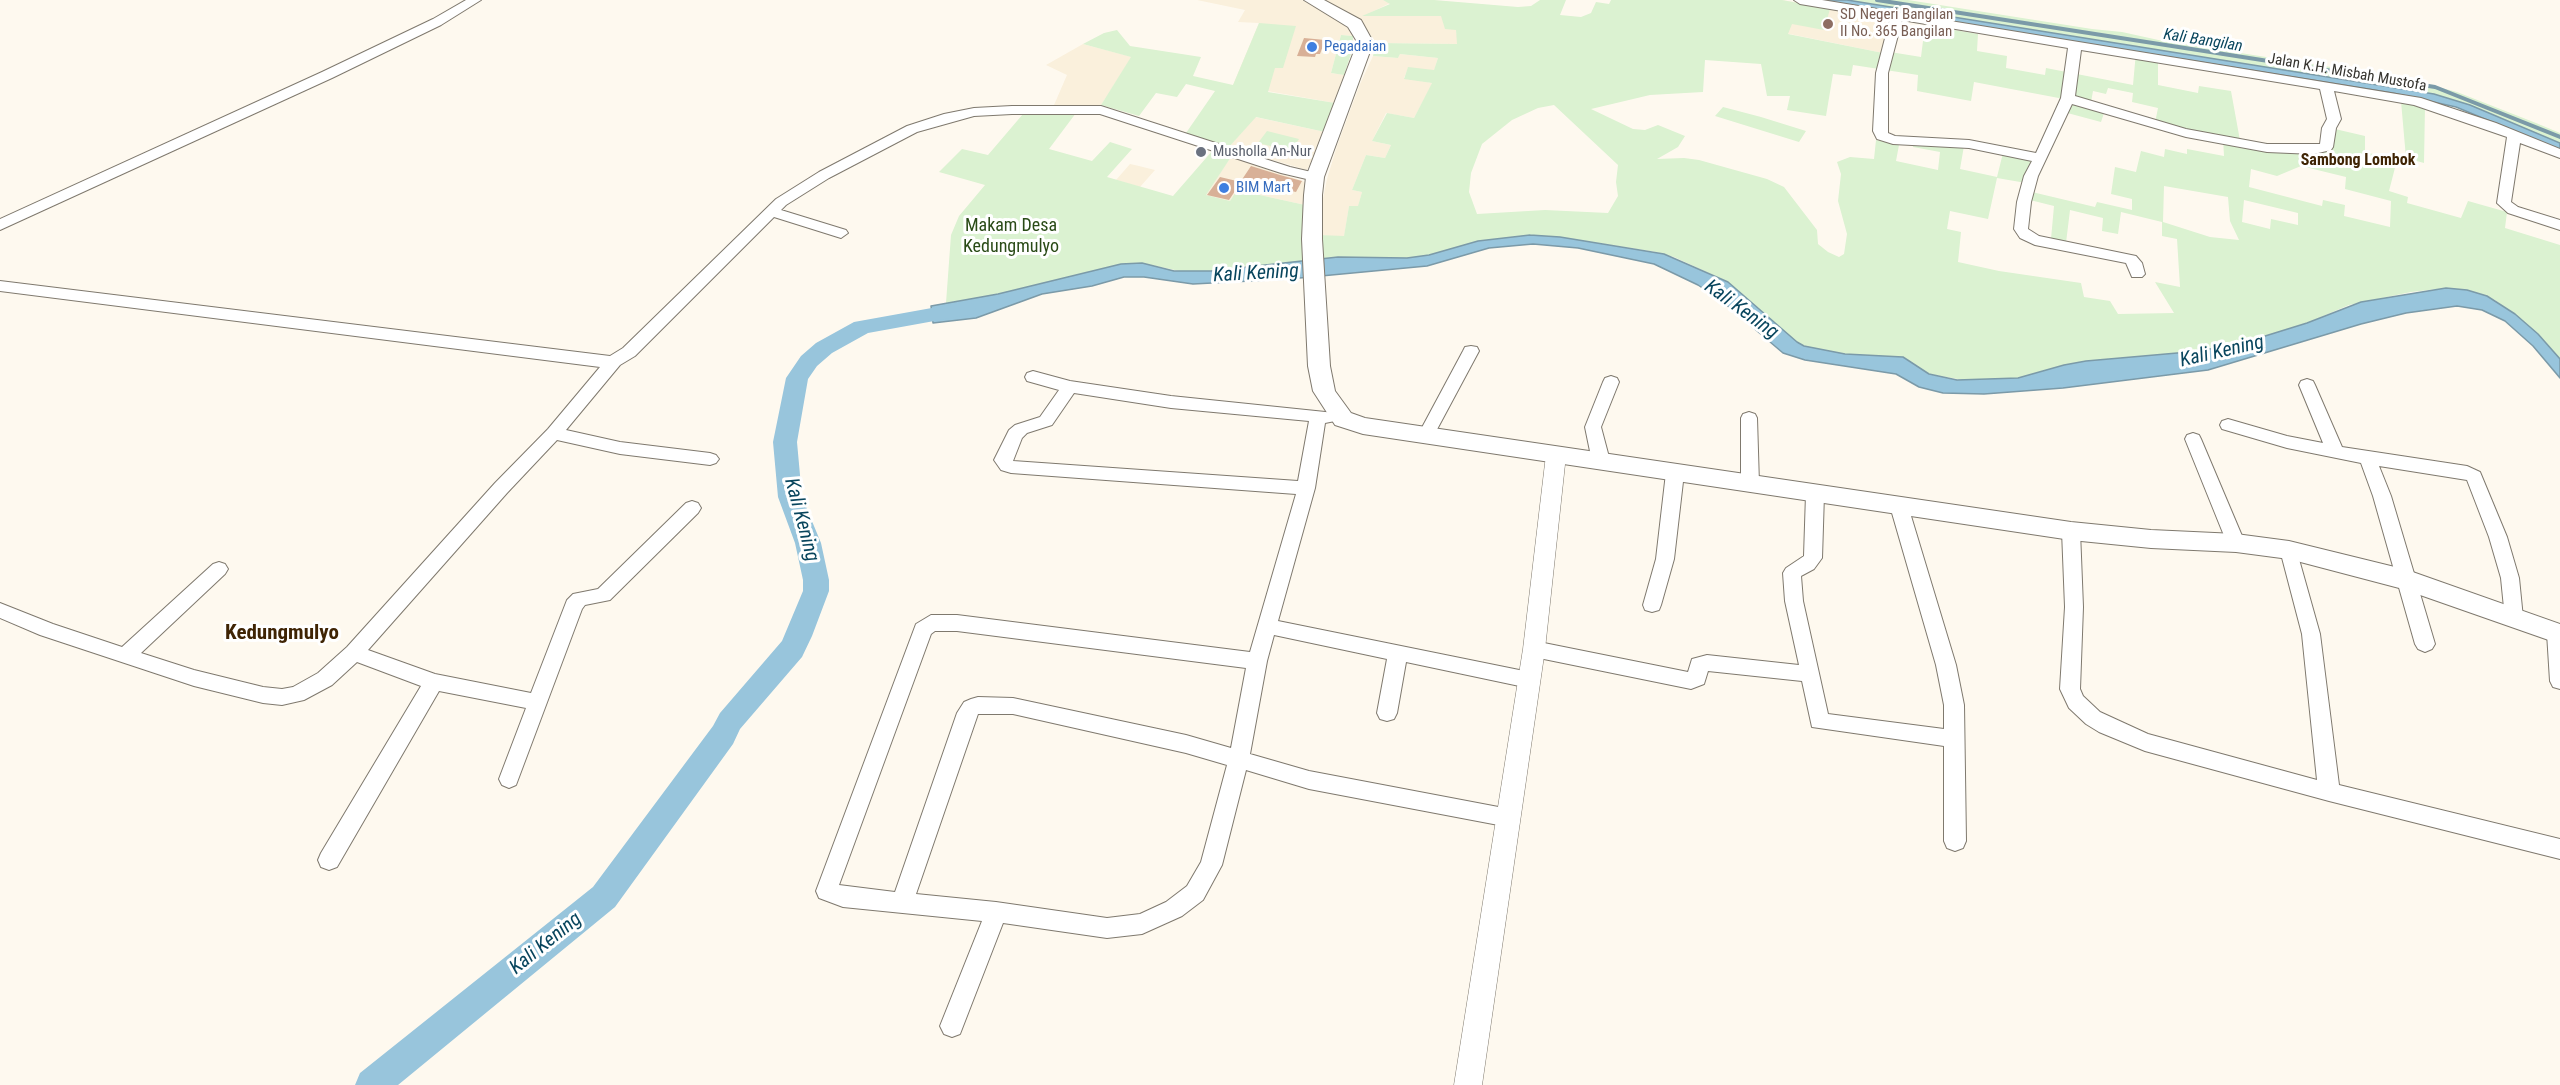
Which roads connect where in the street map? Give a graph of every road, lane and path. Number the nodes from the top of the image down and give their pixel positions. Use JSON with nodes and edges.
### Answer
{"nodes":[{"id":1,"x":475,"y":0,"type":"edge"},
{"id":2,"x":1312,"y":0,"type":"edge"},
{"id":3,"x":1800,"y":0,"type":"edge"},
{"id":4,"x":1897,"y":17,"type":"junction"},
{"id":5,"x":2075,"y":45,"type":"junction"},
{"id":6,"x":2326,"y":86,"type":"junction"},
{"id":7,"x":2068,"y":98,"type":"junction"},
{"id":8,"x":2514,"y":135,"type":"junction"},
{"id":9,"x":2560,"y":154,"type":"edge"},
{"id":10,"x":2039,"y":158,"type":"junction"},
{"id":11,"x":1315,"y":177,"type":"junction"},
{"id":12,"x":771,"y":212,"type":"junction"},
{"id":13,"x":0,"y":225,"type":"edge"},
{"id":14,"x":2560,"y":225,"type":"edge"},
{"id":15,"x":841,"y":233,"type":"dead end"},
{"id":16,"x":2137,"y":274,"type":"dead end"},
{"id":17,"x":0,"y":286,"type":"edge"},
{"id":18,"x":1471,"y":351,"type":"dead end"},
{"id":19,"x":614,"y":361,"type":"junction"},
{"id":20,"x":1034,"y":377,"type":"dead end"},
{"id":21,"x":1611,"y":381,"type":"dead end"},
{"id":22,"x":2307,"y":384,"type":"dead end"},
{"id":23,"x":1070,"y":387,"type":"junction"},
{"id":24,"x":1318,"y":416,"type":"junction"},
{"id":25,"x":1749,"y":418,"type":"dead end"},
{"id":26,"x":1343,"y":419,"type":"junction"},
{"id":27,"x":2228,"y":425,"type":"dead end"},
{"id":28,"x":554,"y":433,"type":"junction"},
{"id":29,"x":1425,"y":435,"type":"junction"},
{"id":30,"x":2193,"y":440,"type":"dead end"},
{"id":31,"x":2336,"y":452,"type":"junction"},
{"id":32,"x":1556,"y":454,"type":"junction"},
{"id":33,"x":2368,"y":458,"type":"junction"},
{"id":34,"x":710,"y":459,"type":"dead end"},
{"id":35,"x":1601,"y":461,"type":"junction"},
{"id":36,"x":1675,"y":472,"type":"junction"},
{"id":37,"x":1750,"y":484,"type":"junction"},
{"id":38,"x":1306,"y":488,"type":"junction"},
{"id":39,"x":1815,"y":494,"type":"junction"},
{"id":40,"x":1899,"y":506,"type":"junction"},
{"id":41,"x":692,"y":508,"type":"dead end"},
{"id":42,"x":2071,"y":531,"type":"junction"},
{"id":43,"x":2236,"y":543,"type":"junction"},
{"id":44,"x":2289,"y":550,"type":"junction"},
{"id":45,"x":219,"y":569,"type":"dead end"},
{"id":46,"x":2407,"y":580,"type":"junction"},
{"id":47,"x":1652,"y":605,"type":"dead end"},
{"id":48,"x":0,"y":610,"type":"edge"},
{"id":49,"x":2514,"y":618,"type":"junction"},
{"id":50,"x":1267,"y":626,"type":"junction"},
{"id":51,"x":2558,"y":633,"type":"edge"},
{"id":52,"x":2425,"y":644,"type":"dead end"},
{"id":53,"x":1534,"y":649,"type":"junction"},
{"id":54,"x":354,"y":653,"type":"junction"},
{"id":55,"x":1398,"y":653,"type":"junction"},
{"id":56,"x":126,"y":656,"type":"junction"},
{"id":57,"x":1257,"y":661,"type":"junction"},
{"id":58,"x":1811,"y":674,"type":"junction"},
{"id":59,"x":1530,"y":680,"type":"junction"},
{"id":60,"x":2560,"y":681,"type":"edge"},
{"id":61,"x":434,"y":682,"type":"junction"},
{"id":62,"x":536,"y":702,"type":"junction"},
{"id":63,"x":1386,"y":713,"type":"dead end"},
{"id":64,"x":1956,"y":739,"type":"junction"},
{"id":65,"x":1239,"y":758,"type":"junction"},
{"id":66,"x":509,"y":779,"type":"dead end"},
{"id":67,"x":2330,"y":792,"type":"junction"},
{"id":68,"x":1509,"y":818,"type":"junction"},
{"id":69,"x":1955,"y":840,"type":"dead end"},
{"id":70,"x":2560,"y":849,"type":"edge"},
{"id":71,"x":329,"y":860,"type":"dead end"},
{"id":72,"x":902,"y":904,"type":"junction"},
{"id":73,"x":996,"y":912,"type":"junction"},
{"id":74,"x":952,"y":1026,"type":"dead end"},
{"id":75,"x":1468,"y":1085,"type":"edge"}],
"edges":[{"from":1,"to":13,"type":"street"},
{"from":2,"to":11,"type":"main road"},
{"from":3,"to":4,"type":"street","name":"Jalan K.H. Misbah Mustofa"},
{"from":4,"to":5,"type":"street","name":"Jalan K.H. Misbah Mustofa"},
{"from":4,"to":10,"type":"street"},
{"from":5,"to":6,"type":"street","name":"Jalan K.H. Misbah Mustofa"},
{"from":5,"to":7,"type":"street"},
{"from":6,"to":7,"type":"street"},
{"from":6,"to":8,"type":"street","name":"Jalan K.H. Misbah Mustofa"},
{"from":7,"to":10,"type":"street"},
{"from":8,"to":9,"type":"street","name":"Jalan K.H. Misbah Mustofa"},
{"from":8,"to":14,"type":"street"},
{"from":10,"to":16,"type":"street"},
{"from":11,"to":12,"type":"street"},
{"from":11,"to":26,"type":"main road"},
{"from":12,"to":15,"type":"street"},
{"from":12,"to":19,"type":"street"},
{"from":17,"to":19,"type":"street"},
{"from":18,"to":29,"type":"street"},
{"from":19,"to":28,"type":"street"},
{"from":20,"to":23,"type":"street"},
{"from":21,"to":35,"type":"street"},
{"from":22,"to":31,"type":"street"},
{"from":23,"to":24,"type":"street"},
{"from":23,"to":38,"type":"street"},
{"from":24,"to":26,"type":"street"},
{"from":24,"to":38,"type":"street"},
{"from":25,"to":37,"type":"street"},
{"from":26,"to":29,"type":"main road"},
{"from":27,"to":31,"type":"street"},
{"from":28,"to":34,"type":"street"},
{"from":28,"to":54,"type":"street"},
{"from":29,"to":32,"type":"main road"},
{"from":30,"to":43,"type":"street"},
{"from":31,"to":33,"type":"street"},
{"from":32,"to":35,"type":"main road"},
{"from":32,"to":53,"type":"street"},
{"from":33,"to":46,"type":"street"},
{"from":33,"to":49,"type":"street"},
{"from":35,"to":36,"type":"main road"},
{"from":36,"to":37,"type":"main road"},
{"from":36,"to":47,"type":"street"},
{"from":37,"to":39,"type":"main road"},
{"from":38,"to":50,"type":"street"},
{"from":39,"to":40,"type":"main road"},
{"from":39,"to":58,"type":"street"},
{"from":40,"to":42,"type":"main road"},
{"from":40,"to":64,"type":"street"},
{"from":41,"to":62,"type":"street"},
{"from":42,"to":43,"type":"main road"},
{"from":42,"to":67,"type":"street"},
{"from":43,"to":44,"type":"main road"},
{"from":44,"to":46,"type":"main road"},
{"from":44,"to":67,"type":"street"},
{"from":45,"to":56,"type":"street"},
{"from":46,"to":49,"type":"main road"},
{"from":46,"to":52,"type":"street"},
{"from":48,"to":56,"type":"street"},
{"from":49,"to":51,"type":"main road"},
{"from":50,"to":55,"type":"street"},
{"from":50,"to":57,"type":"street"},
{"from":51,"to":60,"type":"street"},
{"from":53,"to":58,"type":"street"},
{"from":53,"to":59,"type":"street"},
{"from":54,"to":56,"type":"street"},
{"from":54,"to":61,"type":"street"},
{"from":55,"to":59,"type":"street"},
{"from":55,"to":63,"type":"street"},
{"from":57,"to":65,"type":"street"},
{"from":57,"to":72,"type":"street"},
{"from":58,"to":64,"type":"street"},
{"from":59,"to":68,"type":"street"},
{"from":61,"to":62,"type":"street"},
{"from":61,"to":71,"type":"street"},
{"from":62,"to":66,"type":"street"},
{"from":64,"to":69,"type":"street"},
{"from":65,"to":68,"type":"street"},
{"from":65,"to":72,"type":"street"},
{"from":65,"to":73,"type":"street"},
{"from":67,"to":70,"type":"street"},
{"from":68,"to":75,"type":"street"},
{"from":72,"to":73,"type":"street"},
{"from":73,"to":74,"type":"street"}]}
